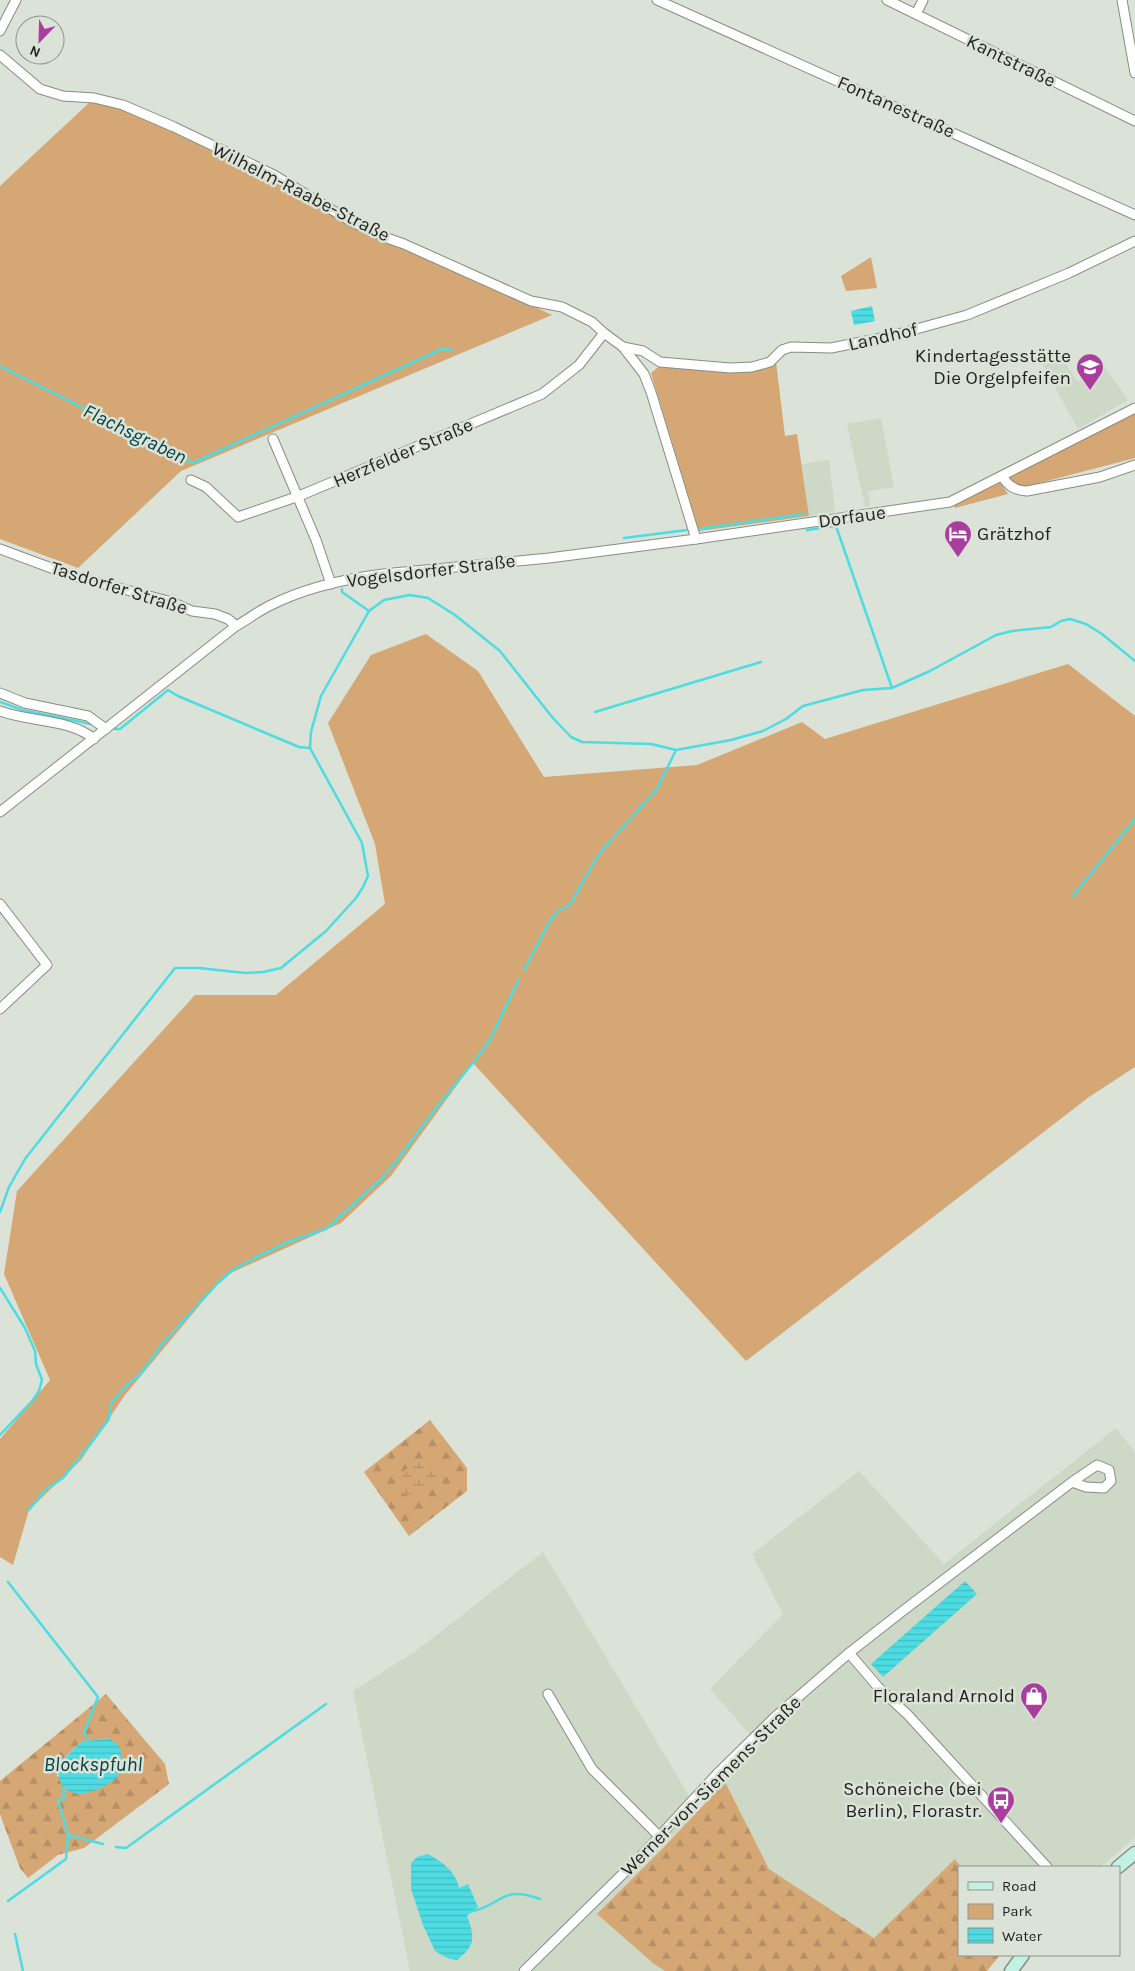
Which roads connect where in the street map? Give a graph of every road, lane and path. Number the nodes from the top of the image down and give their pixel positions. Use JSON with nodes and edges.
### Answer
{"nodes":[{"id":1,"x":16,"y":0,"type":"edge"},
{"id":2,"x":657,"y":0,"type":"edge"},
{"id":3,"x":887,"y":0,"type":"edge"},
{"id":4,"x":923,"y":0,"type":"edge"},
{"id":5,"x":1122,"y":0,"type":"edge"},
{"id":6,"x":916,"y":14,"type":"junction"},
{"id":7,"x":0,"y":31,"type":"edge"},
{"id":8,"x":0,"y":55,"type":"edge"},
{"id":9,"x":1135,"y":74,"type":"edge"},
{"id":10,"x":1135,"y":121,"type":"edge"},
{"id":11,"x":1135,"y":215,"type":"edge"},
{"id":12,"x":1135,"y":241,"type":"edge"},
{"id":13,"x":604,"y":333,"type":"junction"},
{"id":14,"x":623,"y":347,"type":"junction"},
{"id":15,"x":1135,"y":408,"type":"edge"},
{"id":16,"x":273,"y":439,"type":"dead end"},
{"id":17,"x":1135,"y":465,"type":"edge"},
{"id":18,"x":1002,"y":476,"type":"junction"},
{"id":19,"x":191,"y":480,"type":"dead end"},
{"id":20,"x":299,"y":496,"type":"junction"},
{"id":21,"x":696,"y":539,"type":"junction"},
{"id":22,"x":0,"y":549,"type":"edge"},
{"id":23,"x":331,"y":584,"type":"junction"},
{"id":24,"x":236,"y":626,"type":"junction"},
{"id":25,"x":0,"y":693,"type":"edge"},
{"id":26,"x":0,"y":711,"type":"edge"},
{"id":27,"x":106,"y":729,"type":"junction"},
{"id":28,"x":94,"y":739,"type":"junction"},
{"id":29,"x":0,"y":812,"type":"edge"},
{"id":30,"x":0,"y":904,"type":"edge"},
{"id":31,"x":0,"y":1009,"type":"edge"},
{"id":32,"x":1072,"y":1482,"type":"dead end"},
{"id":33,"x":849,"y":1653,"type":"junction"},
{"id":34,"x":548,"y":1694,"type":"dead end"},
{"id":35,"x":660,"y":1837,"type":"junction"},
{"id":36,"x":1135,"y":1853,"type":"edge"},
{"id":37,"x":1045,"y":1866,"type":"edge"},
{"id":38,"x":1119,"y":1866,"type":"edge"},
{"id":39,"x":1021,"y":1956,"type":"edge"},
{"id":40,"x":524,"y":1971,"type":"edge"},
{"id":41,"x":1011,"y":1971,"type":"edge"}],
"edges":[{"from":1,"to":7,"type":"street"},
{"from":2,"to":11,"type":"street","name":"Fontanestraße"},
{"from":3,"to":6,"type":"street","name":"Kantstraße"},
{"from":4,"to":6,"type":"street"},
{"from":5,"to":9,"type":"street"},
{"from":6,"to":10,"type":"street","name":"Kantstraße"},
{"from":8,"to":13,"type":"street","name":"Wilhelm-Raabe-Straße"},
{"from":12,"to":14,"type":"street","name":"Landhof"},
{"from":13,"to":14,"type":"street","name":"Wilhelm-Raabe-Straße"},
{"from":13,"to":20,"type":"street","name":"Herzfelder Straße"},
{"from":14,"to":21,"type":"street"},
{"from":15,"to":18,"type":"street","name":"Dorfaue"},
{"from":16,"to":20,"type":"street"},
{"from":17,"to":18,"type":"street"},
{"from":18,"to":21,"type":"street","name":"Dorfaue"},
{"from":19,"to":20,"type":"street","name":"Herzfelder Straße"},
{"from":20,"to":23,"type":"street"},
{"from":21,"to":23,"type":"street","name":"Vogelsdorfer Straße"},
{"from":22,"to":24,"type":"street","name":"Tasdorfer Straße"},
{"from":23,"to":24,"type":"street","name":"Vogelsdorfer Straße"},
{"from":24,"to":27,"type":"street","name":"Vogelsdorfer Straße"},
{"from":25,"to":27,"type":"street"},
{"from":26,"to":28,"type":"street"},
{"from":27,"to":28,"type":"street","name":"Vogelsdorfer Straße"},
{"from":28,"to":29,"type":"street","name":"Vogelsdorfer Straße"},
{"from":30,"to":31,"type":"street"},
{"from":32,"to":33,"type":"street","name":"Werner-von-Siemens-Straße"},
{"from":33,"to":35,"type":"street","name":"Werner-von-Siemens-Straße"},
{"from":33,"to":37,"type":"street"},
{"from":34,"to":35,"type":"street"},
{"from":35,"to":40,"type":"street","name":"Werner-von-Siemens-Straße"},
{"from":36,"to":38,"type":"main road"},
{"from":39,"to":41,"type":"main road"}]}
